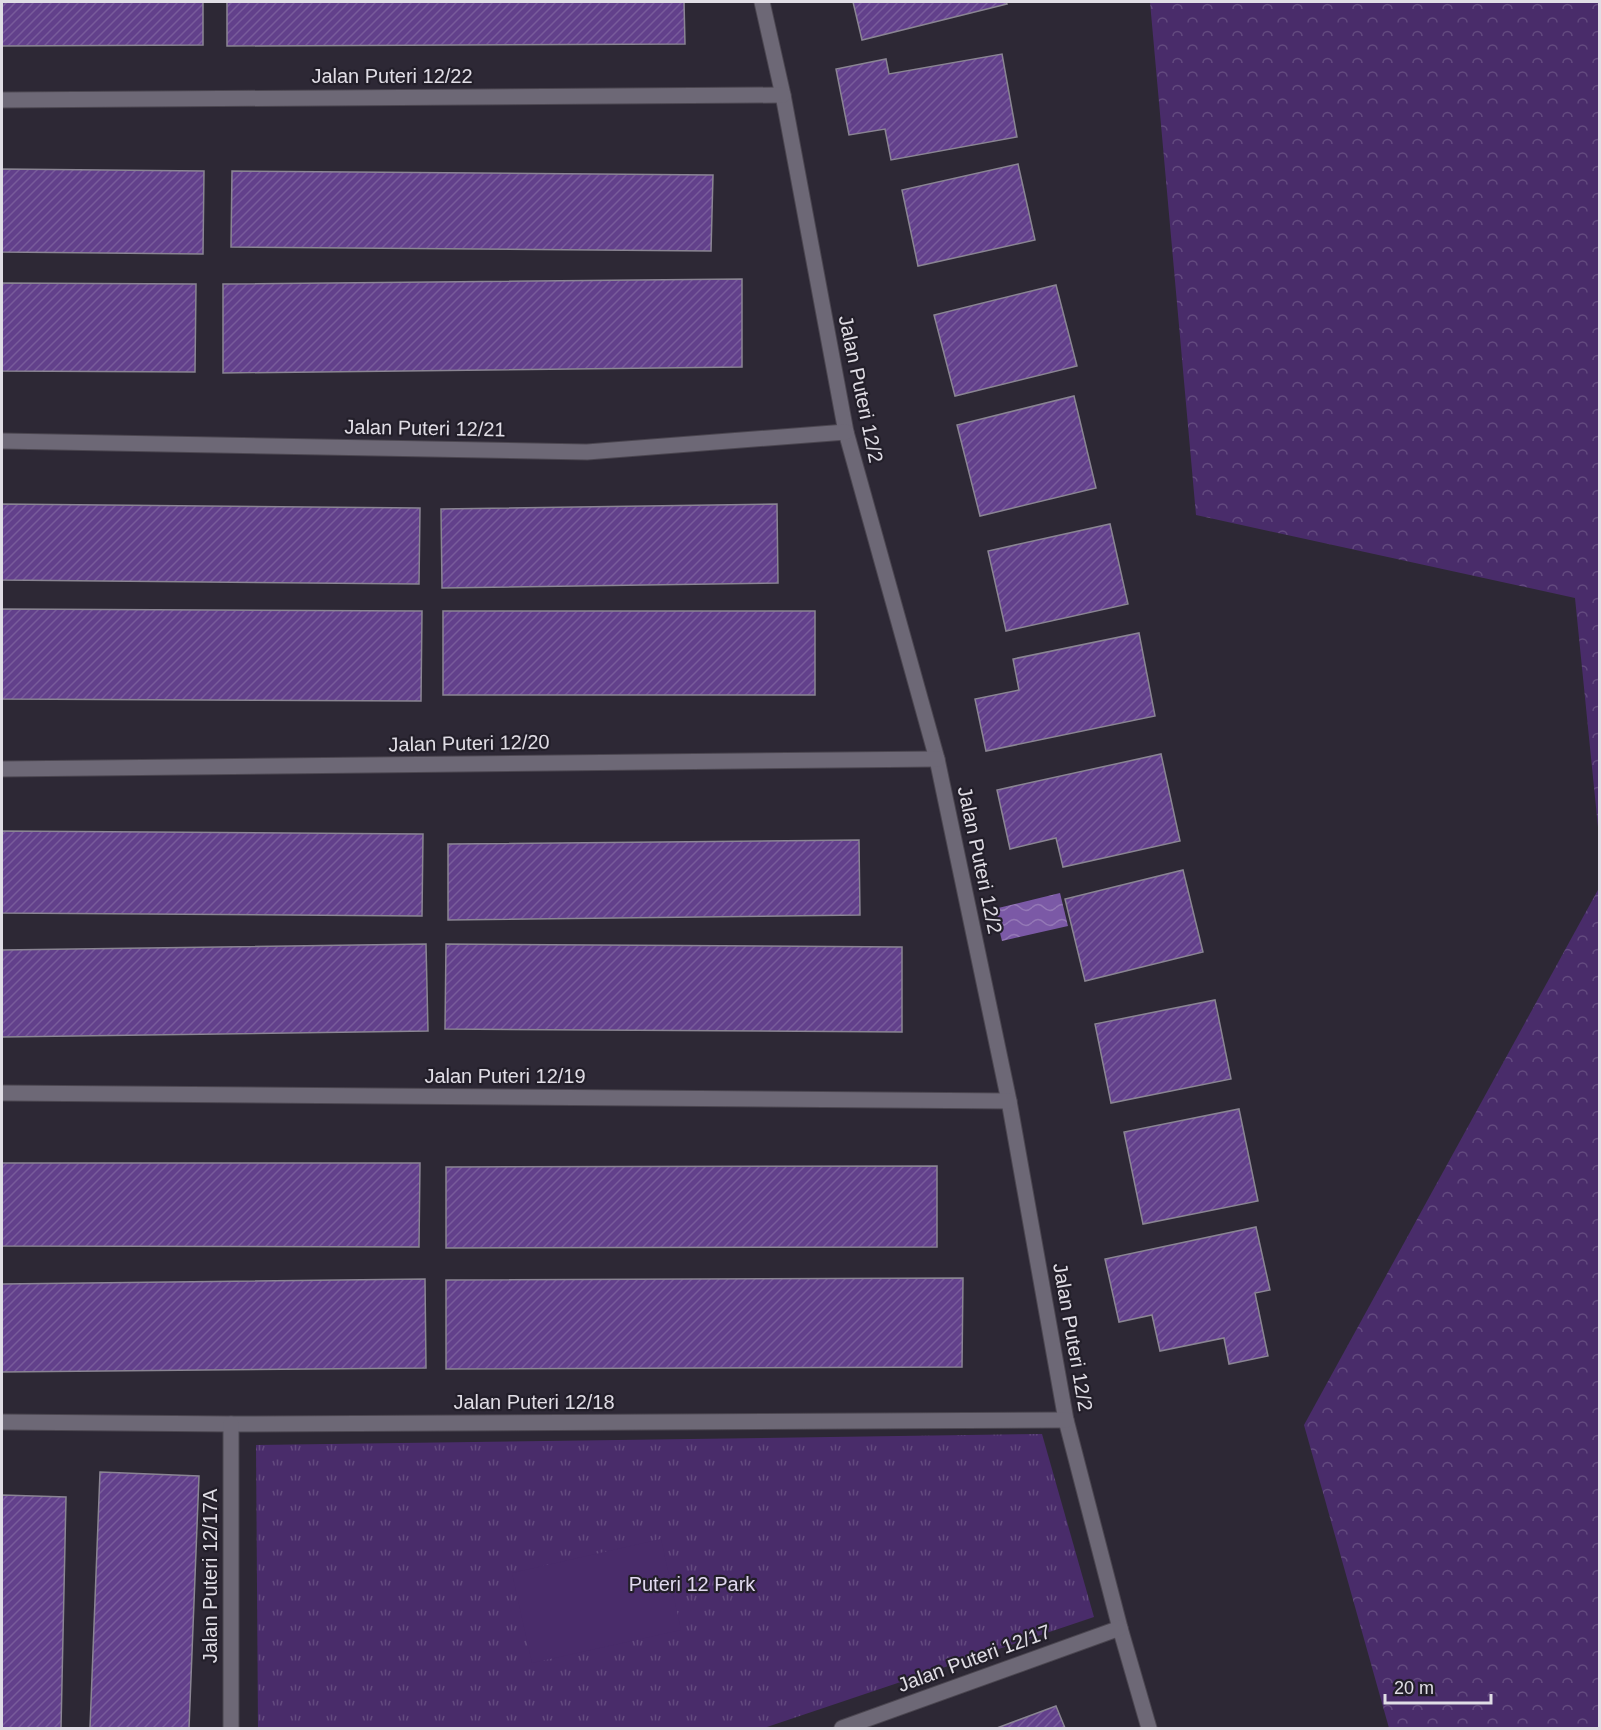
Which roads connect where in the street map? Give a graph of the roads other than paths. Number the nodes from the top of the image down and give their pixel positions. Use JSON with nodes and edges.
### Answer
{"nodes":[{"id":1,"x":762,"y":2,"type":"edge"},
{"id":2,"x":783,"y":95,"type":"junction"},
{"id":3,"x":2,"y":100,"type":"edge"},
{"id":4,"x":846,"y":432,"type":"junction"},
{"id":5,"x":2,"y":441,"type":"edge"},
{"id":6,"x":937,"y":759,"type":"junction"},
{"id":7,"x":2,"y":769,"type":"edge"},
{"id":8,"x":2,"y":1093,"type":"edge"},
{"id":9,"x":1009,"y":1101,"type":"junction"},
{"id":10,"x":1066,"y":1420,"type":"junction"},
{"id":11,"x":2,"y":1422,"type":"edge"},
{"id":12,"x":231,"y":1424,"type":"junction"},
{"id":13,"x":1120,"y":1628,"type":"junction"},
{"id":14,"x":231,"y":1728,"type":"edge"},
{"id":15,"x":842,"y":1728,"type":"edge"},
{"id":16,"x":1149,"y":1728,"type":"edge"}],
"edges":[{"from":1,"to":2,"type":"street","name":"Jalan Puteri 12/2"},
{"from":2,"to":3,"type":"street","name":"Jalan Puteri 12/22"},
{"from":2,"to":4,"type":"street","name":"Jalan Puteri 12/2"},
{"from":4,"to":5,"type":"street","name":"Jalan Puteri 12/21"},
{"from":4,"to":6,"type":"street","name":"Jalan Puteri 12/2"},
{"from":6,"to":7,"type":"street","name":"Jalan Puteri 12/20"},
{"from":6,"to":9,"type":"street","name":"Jalan Puteri 12/2"},
{"from":8,"to":9,"type":"street","name":"Jalan Puteri 12/19"},
{"from":9,"to":10,"type":"street","name":"Jalan Puteri 12/2"},
{"from":10,"to":12,"type":"street","name":"Jalan Puteri 12/18"},
{"from":10,"to":13,"type":"street","name":"Jalan Puteri 12/2"},
{"from":11,"to":12,"type":"street","name":"Jalan Puteri 12/18"},
{"from":12,"to":14,"type":"street","name":"Jalan Puteri 12/17A"},
{"from":13,"to":15,"type":"street","name":"Jalan Puteri 12/17"},
{"from":13,"to":16,"type":"street","name":"Jalan Puteri 12/2"}]}
